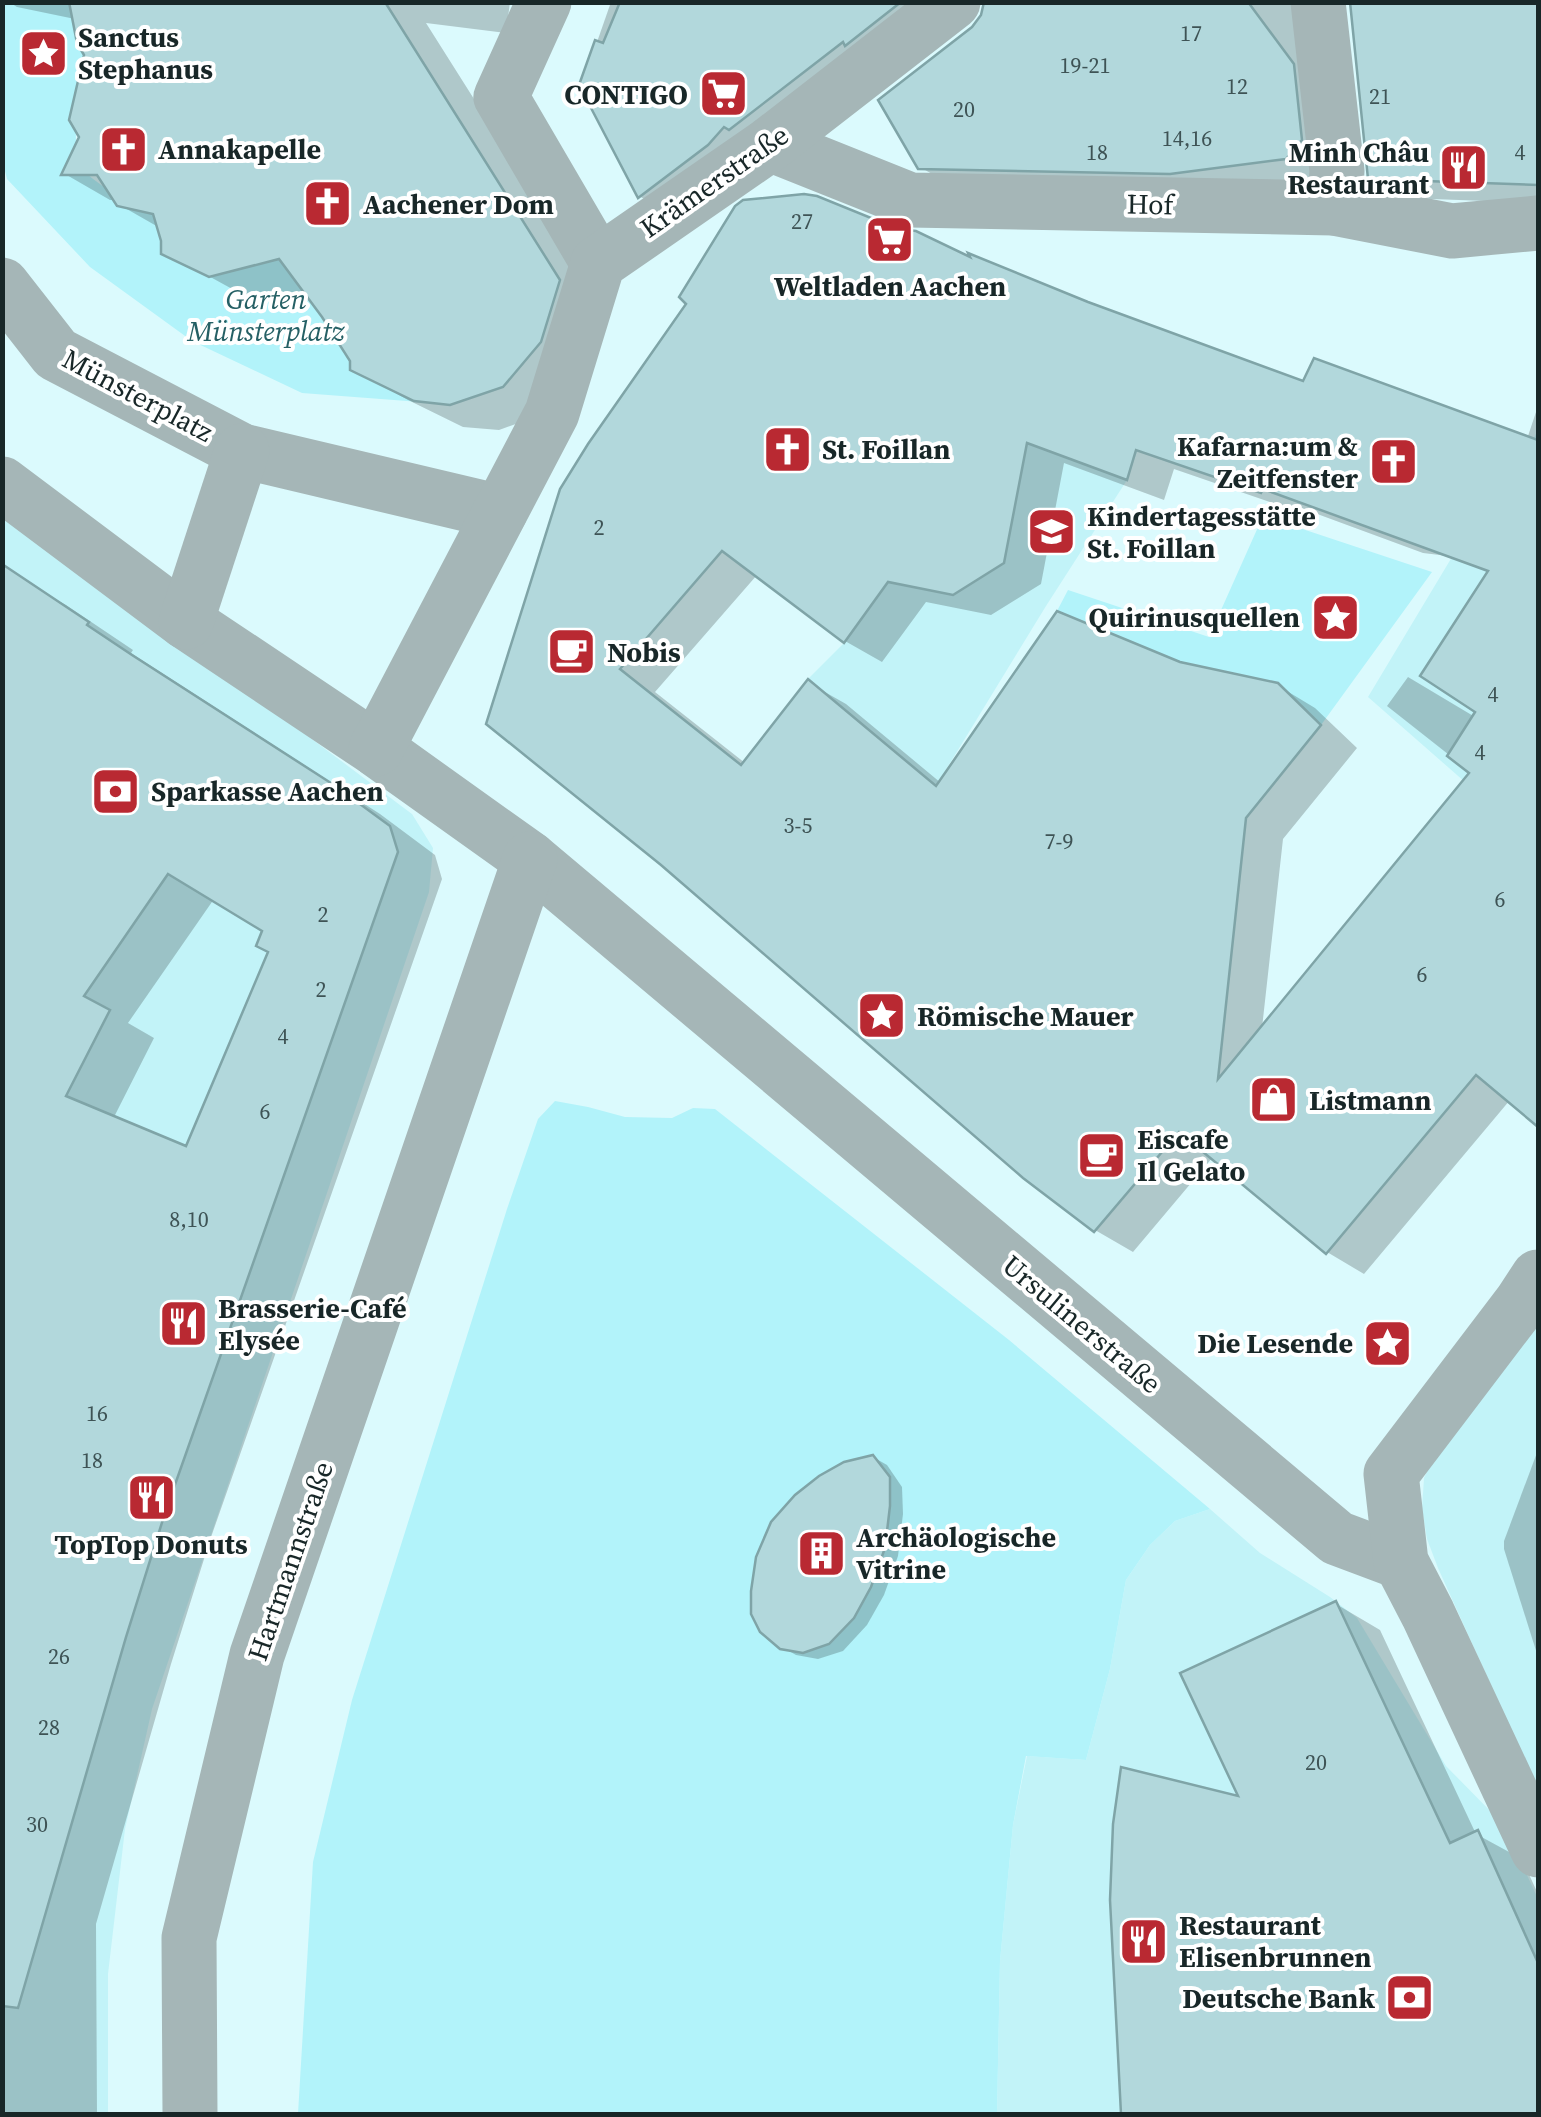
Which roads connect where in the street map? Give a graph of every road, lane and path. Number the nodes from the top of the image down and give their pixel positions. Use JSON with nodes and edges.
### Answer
{"nodes":[{"id":1,"x":544,"y":2,"type":"edge"},
{"id":2,"x":952,"y":2,"type":"edge"},
{"id":3,"x":1318,"y":2,"type":"edge"},
{"id":4,"x":770,"y":144,"type":"junction"},
{"id":5,"x":1334,"y":208,"type":"junction"},
{"id":6,"x":1538,"y":223,"type":"edge"},
{"id":7,"x":598,"y":264,"type":"junction"},
{"id":8,"x":2,"y":284,"type":"edge"},
{"id":9,"x":242,"y":450,"type":"junction"},
{"id":10,"x":2,"y":484,"type":"edge"},
{"id":11,"x":500,"y":512,"type":"junction"},
{"id":12,"x":186,"y":622,"type":"junction"},
{"id":13,"x":376,"y":749,"type":"junction"},
{"id":14,"x":530,"y":858,"type":"junction"},
{"id":15,"x":1538,"y":1277,"type":"edge"},
{"id":16,"x":1401,"y":1562,"type":"junction"},
{"id":17,"x":1538,"y":1850,"type":"edge"},
{"id":18,"x":190,"y":2114,"type":"edge"}],
"edges":[{"from":1,"to":7,"type":"street"},
{"from":2,"to":4,"type":"street","name":"Krämerstraße"},
{"from":3,"to":5,"type":"street"},
{"from":4,"to":5,"type":"street","name":"Hof"},
{"from":4,"to":7,"type":"street","name":"Krämerstraße"},
{"from":5,"to":6,"type":"street","name":"Hof"},
{"from":7,"to":11,"type":"street"},
{"from":8,"to":9,"type":"street","name":"Münsterplatz"},
{"from":9,"to":11,"type":"street","name":"Münsterplatz"},
{"from":9,"to":12,"type":"street","name":"Münsterplatz"},
{"from":10,"to":12,"type":"street"},
{"from":11,"to":13,"type":"street"},
{"from":12,"to":13,"type":"street"},
{"from":13,"to":14,"type":"street"},
{"from":14,"to":16,"type":"street","name":"Ursulinerstraße"},
{"from":14,"to":18,"type":"street","name":"Hartmannstraße"},
{"from":15,"to":16,"type":"street"},
{"from":16,"to":17,"type":"street"}]}
